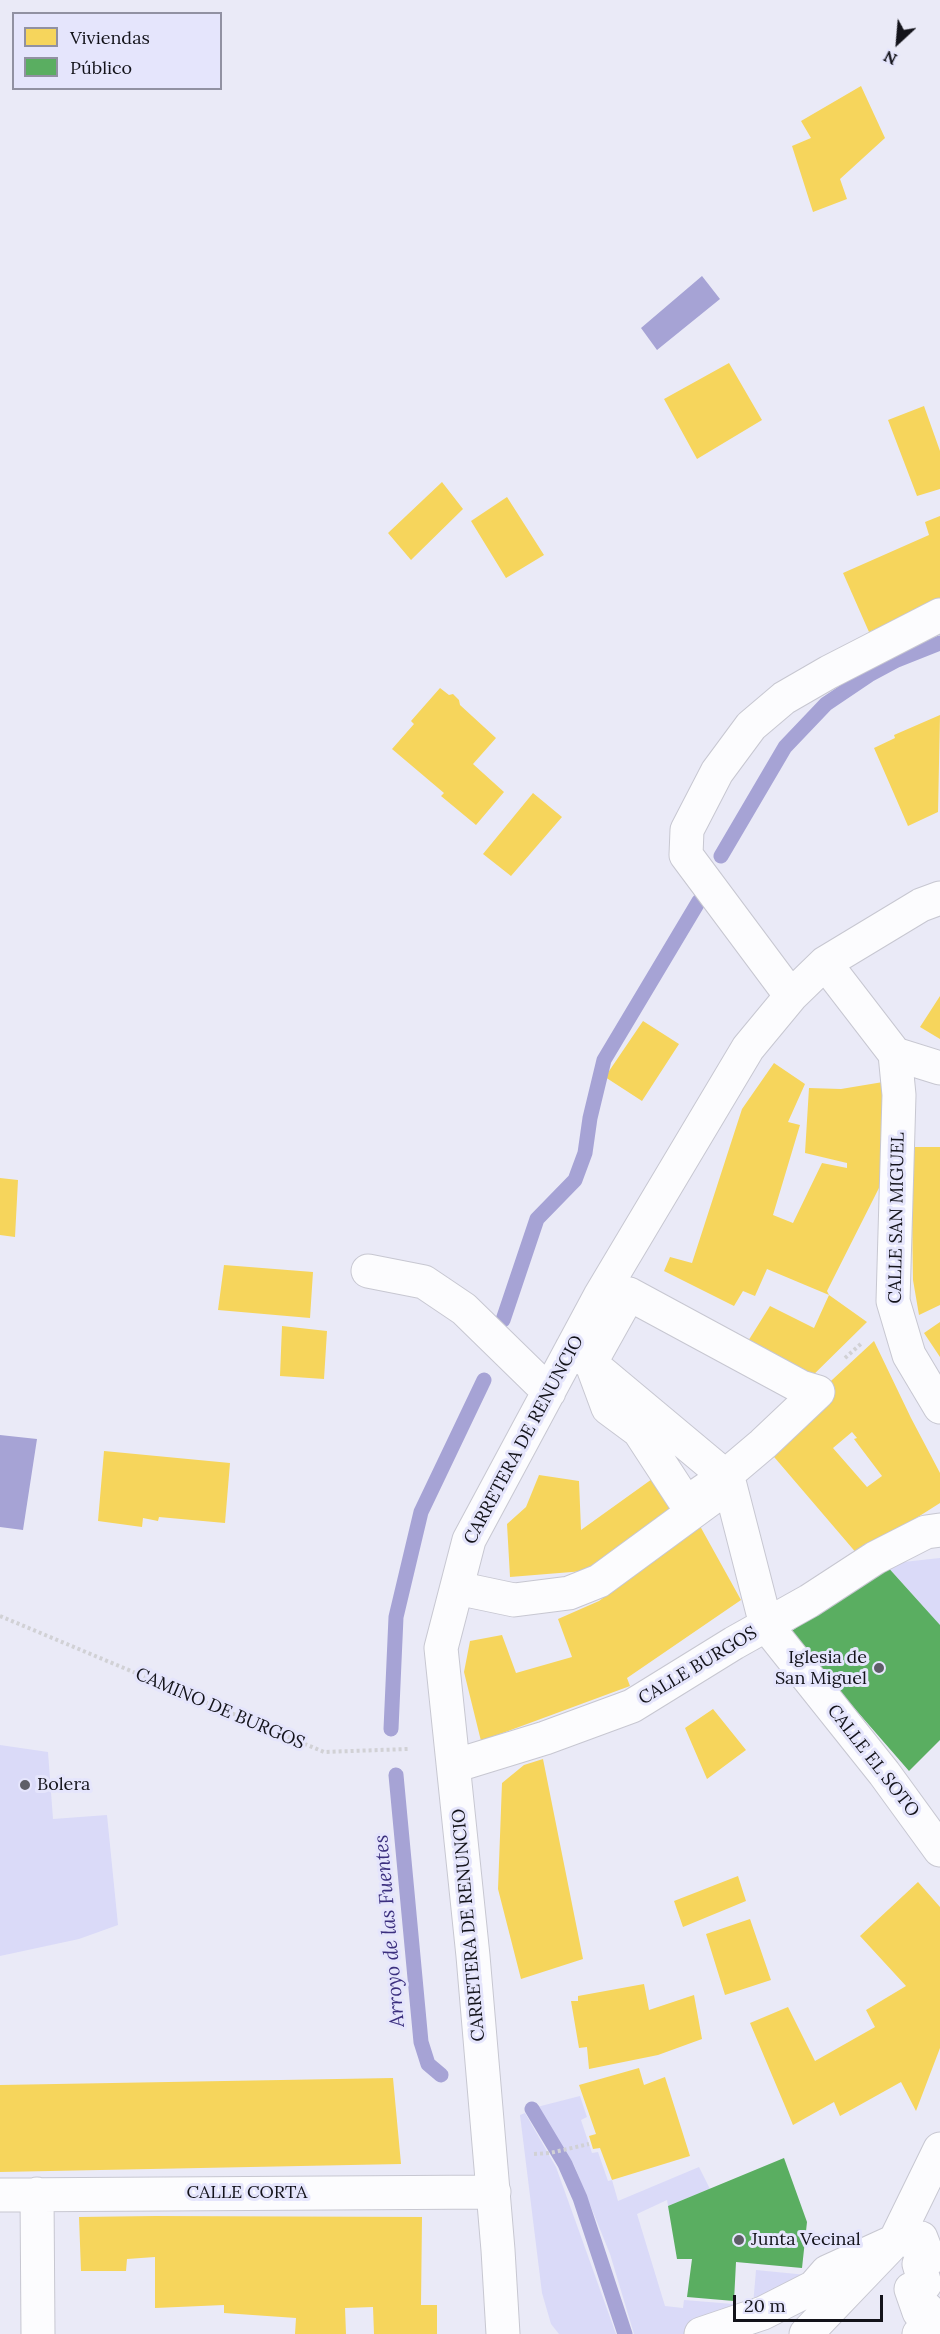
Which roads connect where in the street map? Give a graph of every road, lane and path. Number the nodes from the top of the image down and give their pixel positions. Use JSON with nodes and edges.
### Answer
{"nodes":[{"id":1,"x":940,"y":615,"type":"edge"},
{"id":2,"x":940,"y":898,"type":"edge"},
{"id":3,"x":825,"y":963,"type":"junction"},
{"id":4,"x":791,"y":996,"type":"junction"},
{"id":5,"x":895,"y":1054,"type":"junction"},
{"id":6,"x":940,"y":1068,"type":"edge"},
{"id":7,"x":368,"y":1271,"type":"dead end"},
{"id":8,"x":581,"y":1355,"type":"junction"},
{"id":9,"x":549,"y":1392,"type":"junction"},
{"id":10,"x":940,"y":1407,"type":"edge"},
{"id":11,"x":727,"y":1481,"type":"junction"},
{"id":12,"x":933,"y":1531,"type":"edge"},
{"id":13,"x":457,"y":1588,"type":"junction"},
{"id":14,"x":0,"y":1616,"type":"edge"},
{"id":15,"x":766,"y":1626,"type":"junction"},
{"id":16,"x":452,"y":1757,"type":"junction"},
{"id":17,"x":940,"y":1850,"type":"edge"},
{"id":18,"x":589,"y":2144,"type":"dead end"},
{"id":19,"x":940,"y":2149,"type":"edge"},
{"id":20,"x":550,"y":2153,"type":"dead end"},
{"id":21,"x":494,"y":2192,"type":"junction"},
{"id":22,"x":37,"y":2194,"type":"junction"},
{"id":23,"x":0,"y":2195,"type":"edge"},
{"id":24,"x":895,"y":2241,"type":"junction"},
{"id":25,"x":505,"y":2333,"type":"edge"},
{"id":26,"x":38,"y":2334,"type":"edge"},
{"id":27,"x":701,"y":2334,"type":"edge"},
{"id":28,"x":806,"y":2334,"type":"edge"},
{"id":29,"x":919,"y":2334,"type":"edge"}],
"edges":[{"from":1,"to":4,"type":"street"},
{"from":2,"to":3,"type":"street","name":"CARRETERA DE RENUNCIO"},
{"from":3,"to":4,"type":"street","name":"CARRETERA DE RENUNCIO"},
{"from":3,"to":5,"type":"street"},
{"from":4,"to":8,"type":"street","name":"CARRETERA DE RENUNCIO"},
{"from":5,"to":6,"type":"street"},
{"from":5,"to":10,"type":"street","name":"CALLE SAN MIGUEL"},
{"from":7,"to":9,"type":"street"},
{"from":8,"to":9,"type":"street","name":"CARRETERA DE RENUNCIO"},
{"from":8,"to":11,"type":"street"},
{"from":8,"to":11,"type":"street"},
{"from":8,"to":11,"type":"street"},
{"from":9,"to":13,"type":"street","name":"CARRETERA DE RENUNCIO"},
{"from":11,"to":13,"type":"street"},
{"from":11,"to":15,"type":"street","name":"CALLE EL SOTO"},
{"from":12,"to":15,"type":"street","name":"CALLE BURGOS"},
{"from":13,"to":16,"type":"street","name":"CARRETERA DE RENUNCIO"},
{"from":14,"to":16,"type":"path","name":"CAMINO DE BURGOS"},
{"from":15,"to":16,"type":"street","name":"CALLE BURGOS"},
{"from":15,"to":17,"type":"street","name":"CALLE EL SOTO"},
{"from":16,"to":21,"type":"street","name":"CARRETERA DE RENUNCIO"},
{"from":18,"to":20,"type":"path"},
{"from":19,"to":24,"type":"street"},
{"from":21,"to":22,"type":"street","name":"CALLE CORTA"},
{"from":21,"to":25,"type":"street","name":"CARRETERA DE RENUNCIO"},
{"from":22,"to":23,"type":"street","name":"CALLE CORTA"},
{"from":22,"to":26,"type":"street"},
{"from":24,"to":27,"type":"street"},
{"from":24,"to":28,"type":"street"},
{"from":24,"to":29,"type":"street"}]}
